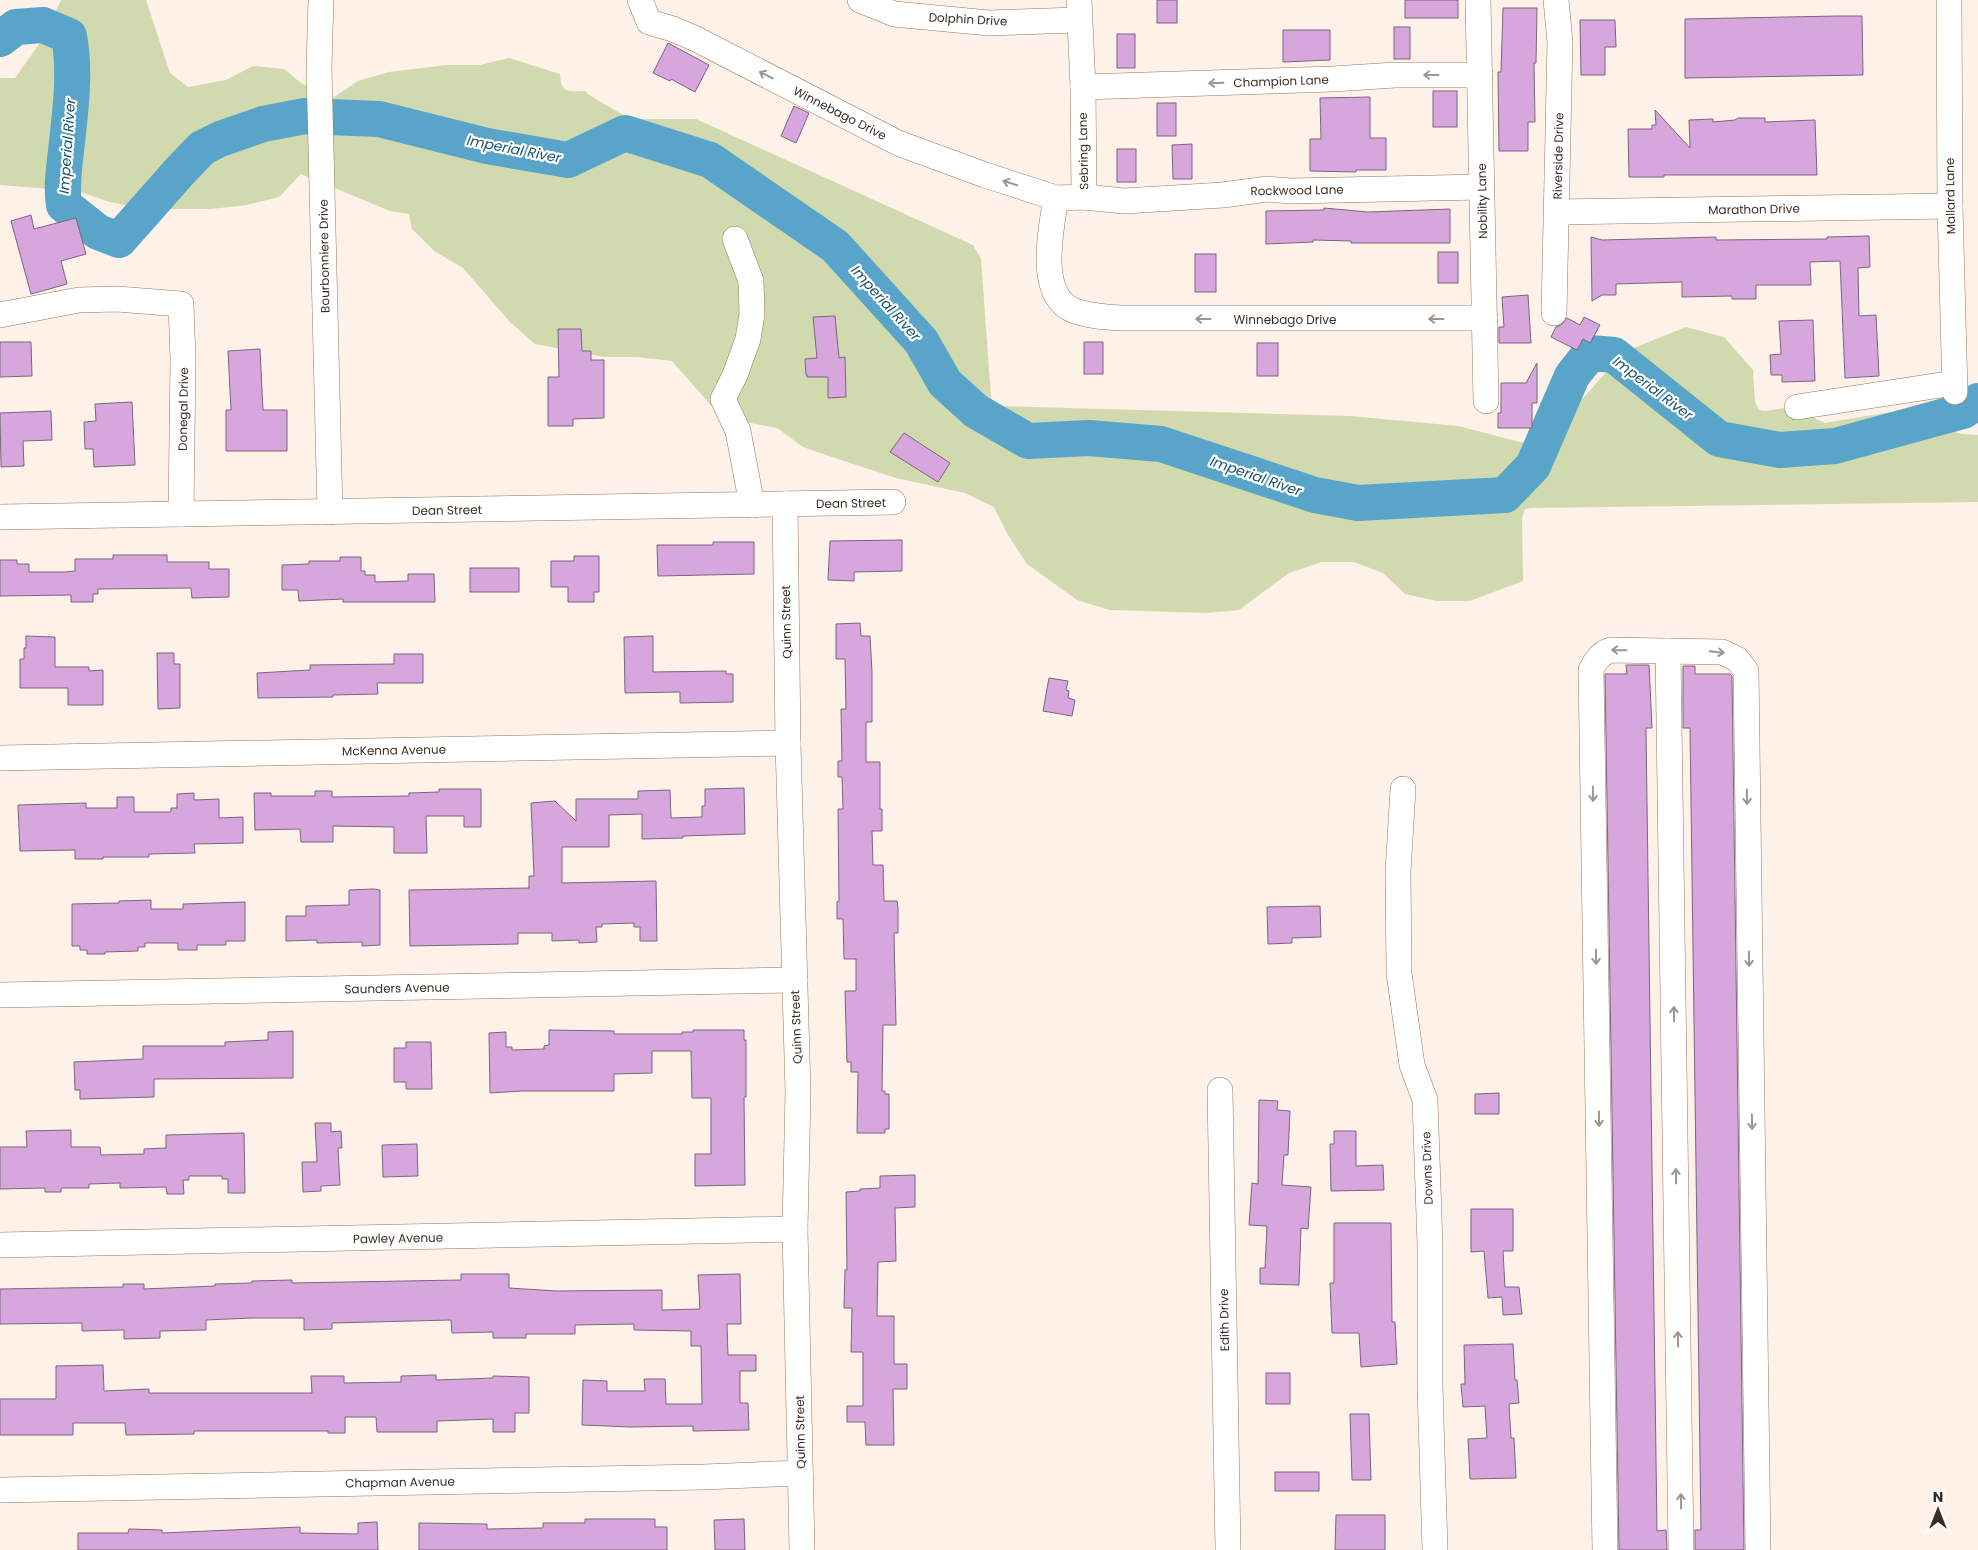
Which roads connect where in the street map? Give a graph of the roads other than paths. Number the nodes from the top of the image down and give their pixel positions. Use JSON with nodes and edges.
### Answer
{"nodes":[{"id":1,"x":321,"y":0,"type":"edge"},
{"id":2,"x":860,"y":0,"type":"edge"},
{"id":3,"x":1478,"y":0,"type":"edge"},
{"id":4,"x":1556,"y":0,"type":"edge"},
{"id":5,"x":1949,"y":0,"type":"edge"},
{"id":6,"x":640,"y":1,"type":"edge"},
{"id":7,"x":1079,"y":10,"type":"edge"},
{"id":8,"x":1480,"y":75,"type":"junction"},
{"id":9,"x":1083,"y":88,"type":"junction"},
{"id":10,"x":1481,"y":187,"type":"junction"},
{"id":11,"x":1084,"y":197,"type":"junction"},
{"id":12,"x":1056,"y":198,"type":"junction"},
{"id":13,"x":1950,"y":206,"type":"junction"},
{"id":14,"x":1558,"y":212,"type":"junction"},
{"id":15,"x":735,"y":239,"type":"dead end"},
{"id":16,"x":1554,"y":313,"type":"dead end"},
{"id":17,"x":0,"y":315,"type":"edge"},
{"id":18,"x":1485,"y":318,"type":"junction"},
{"id":19,"x":1486,"y":401,"type":"dead end"},
{"id":20,"x":1797,"y":407,"type":"dead end"},
{"id":21,"x":893,"y":502,"type":"dead end"},
{"id":22,"x":752,"y":504,"type":"junction"},
{"id":23,"x":785,"y":504,"type":"junction"},
{"id":24,"x":330,"y":512,"type":"junction"},
{"id":25,"x":181,"y":514,"type":"junction"},
{"id":26,"x":0,"y":517,"type":"edge"},
{"id":27,"x":1668,"y":651,"type":"junction"},
{"id":28,"x":788,"y":743,"type":"junction"},
{"id":29,"x":0,"y":758,"type":"edge"},
{"id":30,"x":1403,"y":789,"type":"dead end"},
{"id":31,"x":795,"y":980,"type":"junction"},
{"id":32,"x":0,"y":996,"type":"edge"},
{"id":33,"x":1220,"y":1090,"type":"dead end"},
{"id":34,"x":795,"y":1229,"type":"junction"},
{"id":35,"x":0,"y":1245,"type":"edge"},
{"id":36,"x":800,"y":1473,"type":"junction"},
{"id":37,"x":0,"y":1490,"type":"edge"},
{"id":38,"x":802,"y":1550,"type":"edge"},
{"id":39,"x":1228,"y":1550,"type":"edge"},
{"id":40,"x":1435,"y":1550,"type":"edge"},
{"id":41,"x":1606,"y":1550,"type":"edge"},
{"id":42,"x":1681,"y":1550,"type":"edge"},
{"id":43,"x":1758,"y":1550,"type":"edge"}],
"edges":[{"from":1,"to":24,"type":"street","name":"Bourbonniere Drive"},
{"from":2,"to":7,"type":"street","name":"Dolphin Drive"},
{"from":3,"to":8,"type":"street","name":"Nobility Lane"},
{"from":4,"to":14,"type":"street","name":"Riverside Drive"},
{"from":5,"to":13,"type":"street","name":"Mallard Lane"},
{"from":12,"to":6,"type":"street","name":"Winnebago Drive","one_way":true},
{"from":7,"to":9,"type":"street","name":"Sebring Lane"},
{"from":8,"to":9,"type":"street","name":"Champion Lane","one_way":true},
{"from":8,"to":10,"type":"street","name":"Nobility Lane"},
{"from":9,"to":11,"type":"street","name":"Sebring Lane"},
{"from":10,"to":11,"type":"street","name":"Rockwood Lane"},
{"from":10,"to":18,"type":"street","name":"Nobility Lane"},
{"from":11,"to":12,"type":"street","name":"Sebring Lane"},
{"from":18,"to":12,"type":"street","name":"Winnebago Drive","one_way":true},
{"from":13,"to":14,"type":"street","name":"Marathon Drive"},
{"from":13,"to":20,"type":"street","name":"Mallard Lane"},
{"from":14,"to":16,"type":"street","name":"Riverside Drive"},
{"from":15,"to":22,"type":"street"},
{"from":17,"to":25,"type":"street","name":"Donegal Drive"},
{"from":18,"to":19,"type":"street","name":"Nobility Lane"},
{"from":21,"to":23,"type":"street","name":"Dean Street"},
{"from":22,"to":23,"type":"street","name":"Dean Street"},
{"from":22,"to":24,"type":"street","name":"Dean Street"},
{"from":23,"to":28,"type":"street","name":"Quinn Street"},
{"from":24,"to":25,"type":"street","name":"Dean Street"},
{"from":25,"to":26,"type":"street","name":"Dean Street"},
{"from":27,"to":41,"type":"street","one_way":true},
{"from":42,"to":27,"type":"street","one_way":true},
{"from":27,"to":43,"type":"street","one_way":true},
{"from":28,"to":29,"type":"street","name":"McKenna Avenue"},
{"from":28,"to":31,"type":"street","name":"Quinn Street"},
{"from":30,"to":40,"type":"street","name":"Downs Drive"},
{"from":31,"to":32,"type":"street","name":"Saunders Avenue"},
{"from":31,"to":34,"type":"street","name":"Quinn Street"},
{"from":33,"to":39,"type":"street","name":"Edith Drive"},
{"from":34,"to":35,"type":"street","name":"Pawley Avenue"},
{"from":34,"to":36,"type":"street","name":"Quinn Street"},
{"from":36,"to":37,"type":"street","name":"Chapman Avenue"},
{"from":36,"to":38,"type":"street","name":"Quinn Street"}]}
